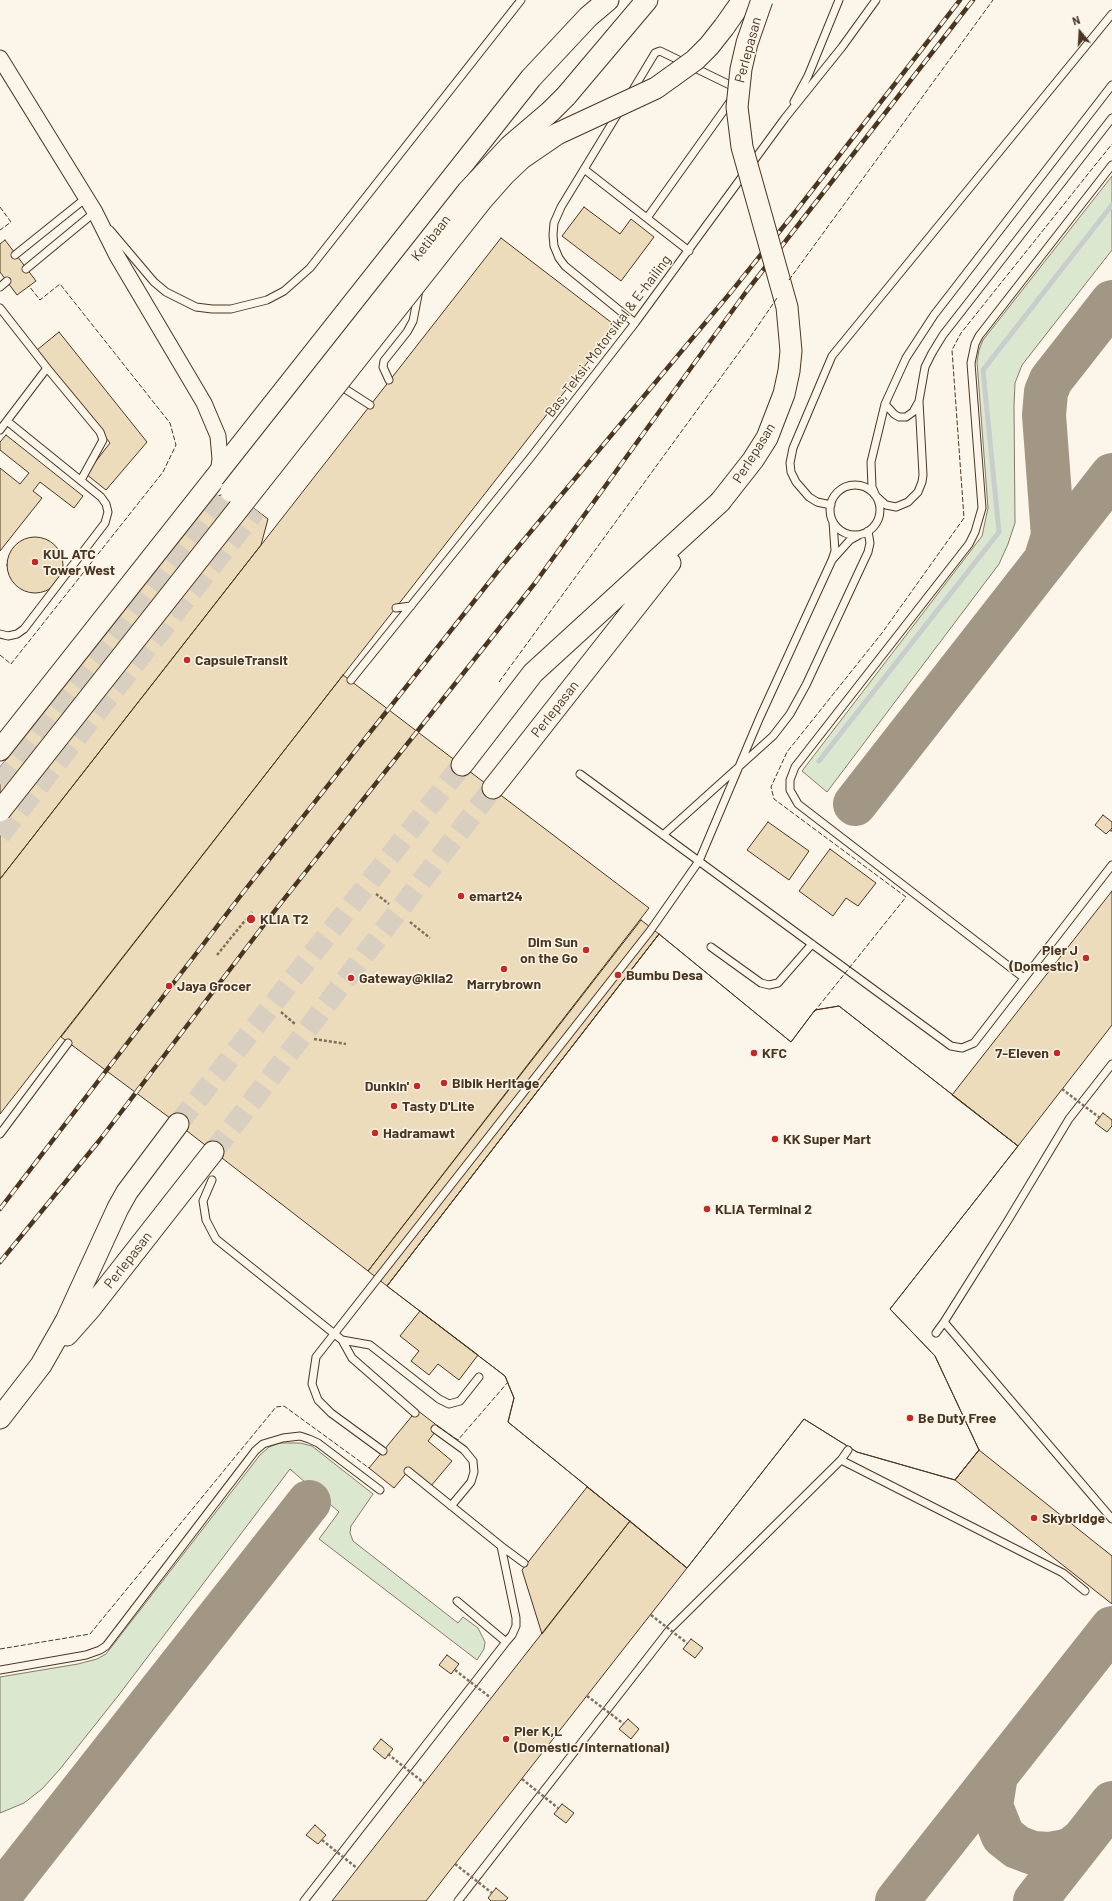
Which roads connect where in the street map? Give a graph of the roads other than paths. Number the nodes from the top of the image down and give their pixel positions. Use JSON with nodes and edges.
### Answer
{"nodes":[{"id":1,"x":521,"y":0,"type":"edge"},
{"id":2,"x":608,"y":0,"type":"edge"},
{"id":3,"x":647,"y":0,"type":"edge"},
{"id":4,"x":743,"y":0,"type":"edge"},
{"id":5,"x":762,"y":0,"type":"edge"},
{"id":6,"x":839,"y":0,"type":"edge"},
{"id":7,"x":876,"y":0,"type":"edge"},
{"id":8,"x":1112,"y":14,"type":"edge"},
{"id":9,"x":0,"y":58,"type":"edge"},
{"id":10,"x":4,"y":67,"type":"edge"},
{"id":11,"x":1112,"y":85,"type":"edge"},
{"id":12,"x":785,"y":118,"type":"junction"},
{"id":13,"x":1112,"y":118,"type":"edge"},
{"id":14,"x":1112,"y":165,"type":"edge"},
{"id":15,"x":584,"y":169,"type":"junction"},
{"id":16,"x":441,"y":191,"type":"junction"},
{"id":17,"x":86,"y":198,"type":"junction"},
{"id":18,"x":95,"y":212,"type":"junction"},
{"id":19,"x":433,"y":215,"type":"dead end"},
{"id":20,"x":647,"y":218,"type":"junction"},
{"id":21,"x":430,"y":226,"type":"dead end"},
{"id":22,"x":689,"y":251,"type":"junction"},
{"id":23,"x":15,"y":255,"type":"dead end"},
{"id":24,"x":26,"y":269,"type":"dead end"},
{"id":25,"x":7,"y":281,"type":"dead end"},
{"id":26,"x":0,"y":287,"type":"edge"},
{"id":27,"x":0,"y":308,"type":"edge"},
{"id":28,"x":635,"y":323,"type":"junction"},
{"id":29,"x":362,"y":326,"type":"junction"},
{"id":30,"x":47,"y":368,"type":"junction"},
{"id":31,"x":389,"y":380,"type":"dead end"},
{"id":32,"x":919,"y":401,"type":"junction"},
{"id":33,"x":885,"y":404,"type":"junction"},
{"id":34,"x":370,"y":405,"type":"dead end"},
{"id":35,"x":271,"y":406,"type":"junction"},
{"id":36,"x":7,"y":421,"type":"junction"},
{"id":37,"x":0,"y":430,"type":"edge"},
{"id":38,"x":218,"y":474,"type":"junction"},
{"id":39,"x":80,"y":480,"type":"junction"},
{"id":40,"x":232,"y":491,"type":"tunnel mouth"},
{"id":41,"x":876,"y":496,"type":"junction"},
{"id":42,"x":720,"y":502,"type":"junction"},
{"id":43,"x":831,"y":505,"type":"junction"},
{"id":44,"x":256,"y":510,"type":"tunnel mouth"},
{"id":45,"x":833,"y":521,"type":"junction"},
{"id":46,"x":868,"y":532,"type":"junction"},
{"id":47,"x":861,"y":534,"type":"junction"},
{"id":48,"x":832,"y":560,"type":"junction"},
{"id":49,"x":411,"y":606,"type":"junction"},
{"id":50,"x":396,"y":608,"type":"dead end"},
{"id":51,"x":0,"y":634,"type":"edge"},
{"id":52,"x":351,"y":680,"type":"dead end"},
{"id":53,"x":0,"y":750,"type":"edge"},
{"id":54,"x":742,"y":762,"type":"junction"},
{"id":55,"x":462,"y":765,"type":"tunnel mouth"},
{"id":56,"x":580,"y":774,"type":"dead end"},
{"id":57,"x":493,"y":788,"type":"tunnel mouth"},
{"id":58,"x":0,"y":811,"type":"edge"},
{"id":59,"x":663,"y":835,"type":"junction"},
{"id":60,"x":699,"y":861,"type":"junction"},
{"id":61,"x":1112,"y":865,"type":"edge"},
{"id":62,"x":812,"y":944,"type":"junction"},
{"id":63,"x":711,"y":946,"type":"dead end"},
{"id":64,"x":1024,"y":978,"type":"junction"},
{"id":65,"x":68,"y":1042,"type":"dead end"},
{"id":66,"x":1112,"y":1064,"type":"edge"},
{"id":67,"x":178,"y":1124,"type":"tunnel mouth"},
{"id":68,"x":0,"y":1134,"type":"edge"},
{"id":69,"x":213,"y":1152,"type":"tunnel mouth"},
{"id":70,"x":212,"y":1180,"type":"dead end"},
{"id":71,"x":944,"y":1322,"type":"junction"},
{"id":72,"x":333,"y":1333,"type":"junction"},
{"id":73,"x":936,"y":1333,"type":"dead end"},
{"id":74,"x":342,"y":1340,"type":"junction"},
{"id":75,"x":41,"y":1365,"type":"junction"},
{"id":76,"x":480,"y":1377,"type":"dead end"},
{"id":77,"x":415,"y":1413,"type":"dead end"},
{"id":78,"x":0,"y":1418,"type":"edge"},
{"id":79,"x":435,"y":1429,"type":"dead end"},
{"id":80,"x":848,"y":1450,"type":"dead end"},
{"id":81,"x":383,"y":1451,"type":"dead end"},
{"id":82,"x":841,"y":1460,"type":"junction"},
{"id":83,"x":408,"y":1471,"type":"dead end"},
{"id":84,"x":380,"y":1490,"type":"dead end"},
{"id":85,"x":451,"y":1506,"type":"junction"},
{"id":86,"x":1112,"y":1518,"type":"edge"},
{"id":87,"x":500,"y":1546,"type":"junction"},
{"id":88,"x":524,"y":1564,"type":"dead end"},
{"id":89,"x":1085,"y":1591,"type":"dead end"},
{"id":90,"x":457,"y":1601,"type":"dead end"},
{"id":91,"x":506,"y":1642,"type":"junction"},
{"id":92,"x":0,"y":1670,"type":"edge"},
{"id":93,"x":304,"y":1901,"type":"edge"},
{"id":94,"x":458,"y":1901,"type":"edge"}],
"edges":[{"from":1,"to":18,"type":"lane"},
{"from":2,"to":16,"type":"main road"},
{"from":3,"to":29,"type":"main road","name":"Ketibaan","bridge":true},
{"from":4,"to":58,"type":"main road","bridge":true},
{"from":5,"to":42,"type":"main road","name":"Perlepasan","bridge":true},
{"from":6,"to":12,"type":"lane"},
{"from":7,"to":12,"type":"lane","name":"Bas, Teksi, Motorsikal & E-hailing"},
{"from":8,"to":43,"type":"lane"},
{"from":9,"to":10,"type":"street"},
{"from":10,"to":17,"type":"street"},
{"from":11,"to":33,"type":"lane"},
{"from":12,"to":22,"type":"lane","name":"Bas, Teksi, Motorsikal & E-hailing"},
{"from":13,"to":32,"type":"lane"},
{"from":14,"to":64,"type":"lane"},
{"from":15,"to":20,"type":"lane"},
{"from":15,"to":20,"type":"lane"},
{"from":15,"to":28,"type":"lane"},
{"from":16,"to":19,"type":"lane"},
{"from":16,"to":35,"type":"main road"},
{"from":17,"to":18,"type":"street"},
{"from":17,"to":23,"type":"lane"},
{"from":18,"to":24,"type":"lane"},
{"from":18,"to":38,"type":"street"},
{"from":20,"to":22,"type":"lane"},
{"from":21,"to":31,"type":"lane"},
{"from":22,"to":28,"type":"lane","name":"Bas, Teksi, Motorsikal & E-hailing"},
{"from":25,"to":26,"type":"lane"},
{"from":27,"to":30,"type":"lane"},
{"from":28,"to":49,"type":"lane","name":"Bas, Teksi, Motorsikal & E-hailing"},
{"from":29,"to":40,"type":"main road","name":"Ketibaan","bridge":true},
{"from":29,"to":44,"type":"main road","bridge":true},
{"from":30,"to":36,"type":"lane"},
{"from":30,"to":39,"type":"lane"},
{"from":32,"to":33,"type":"lane"},
{"from":32,"to":41,"type":"lane"},
{"from":33,"to":41,"type":"lane"},
{"from":34,"to":35,"type":"lane"},
{"from":35,"to":38,"type":"main road"},
{"from":36,"to":37,"type":"lane"},
{"from":36,"to":39,"type":"lane"},
{"from":38,"to":53,"type":"main road"},
{"from":39,"to":51,"type":"lane"},
{"from":41,"to":43,"type":"lane"},
{"from":41,"to":46,"type":"lane"},
{"from":42,"to":55,"type":"main road"},
{"from":42,"to":57,"type":"main road","name":"Perlepasan"},
{"from":43,"to":45,"type":"lane"},
{"from":45,"to":47,"type":"lane"},
{"from":45,"to":48,"type":"lane"},
{"from":46,"to":47,"type":"lane"},
{"from":46,"to":54,"type":"lane"},
{"from":47,"to":48,"type":"lane"},
{"from":48,"to":54,"type":"lane"},
{"from":49,"to":50,"type":"lane"},
{"from":49,"to":52,"type":"lane","name":"Bas, Teksi, Motorsikal & E-hailing"},
{"from":54,"to":59,"type":"lane"},
{"from":54,"to":60,"type":"lane"},
{"from":56,"to":59,"type":"lane"},
{"from":59,"to":60,"type":"lane"},
{"from":60,"to":62,"type":"lane"},
{"from":60,"to":72,"type":"lane"},
{"from":61,"to":64,"type":"lane"},
{"from":62,"to":63,"type":"lane"},
{"from":62,"to":64,"type":"lane"},
{"from":65,"to":68,"type":"lane"},
{"from":66,"to":71,"type":"lane"},
{"from":67,"to":75,"type":"main road"},
{"from":69,"to":75,"type":"main road","name":"Perlepasan"},
{"from":70,"to":72,"type":"lane"},
{"from":71,"to":73,"type":"lane"},
{"from":71,"to":86,"type":"lane"},
{"from":72,"to":74,"type":"lane"},
{"from":72,"to":81,"type":"lane"},
{"from":74,"to":76,"type":"lane"},
{"from":74,"to":77,"type":"lane"},
{"from":75,"to":78,"type":"main road"},
{"from":79,"to":85,"type":"lane"},
{"from":80,"to":82,"type":"lane"},
{"from":82,"to":89,"type":"lane"},
{"from":82,"to":94,"type":"lane"},
{"from":83,"to":85,"type":"lane"},
{"from":84,"to":92,"type":"lane"},
{"from":85,"to":87,"type":"lane"},
{"from":87,"to":88,"type":"lane"},
{"from":87,"to":91,"type":"lane"},
{"from":90,"to":91,"type":"lane"},
{"from":91,"to":93,"type":"lane"}]}
